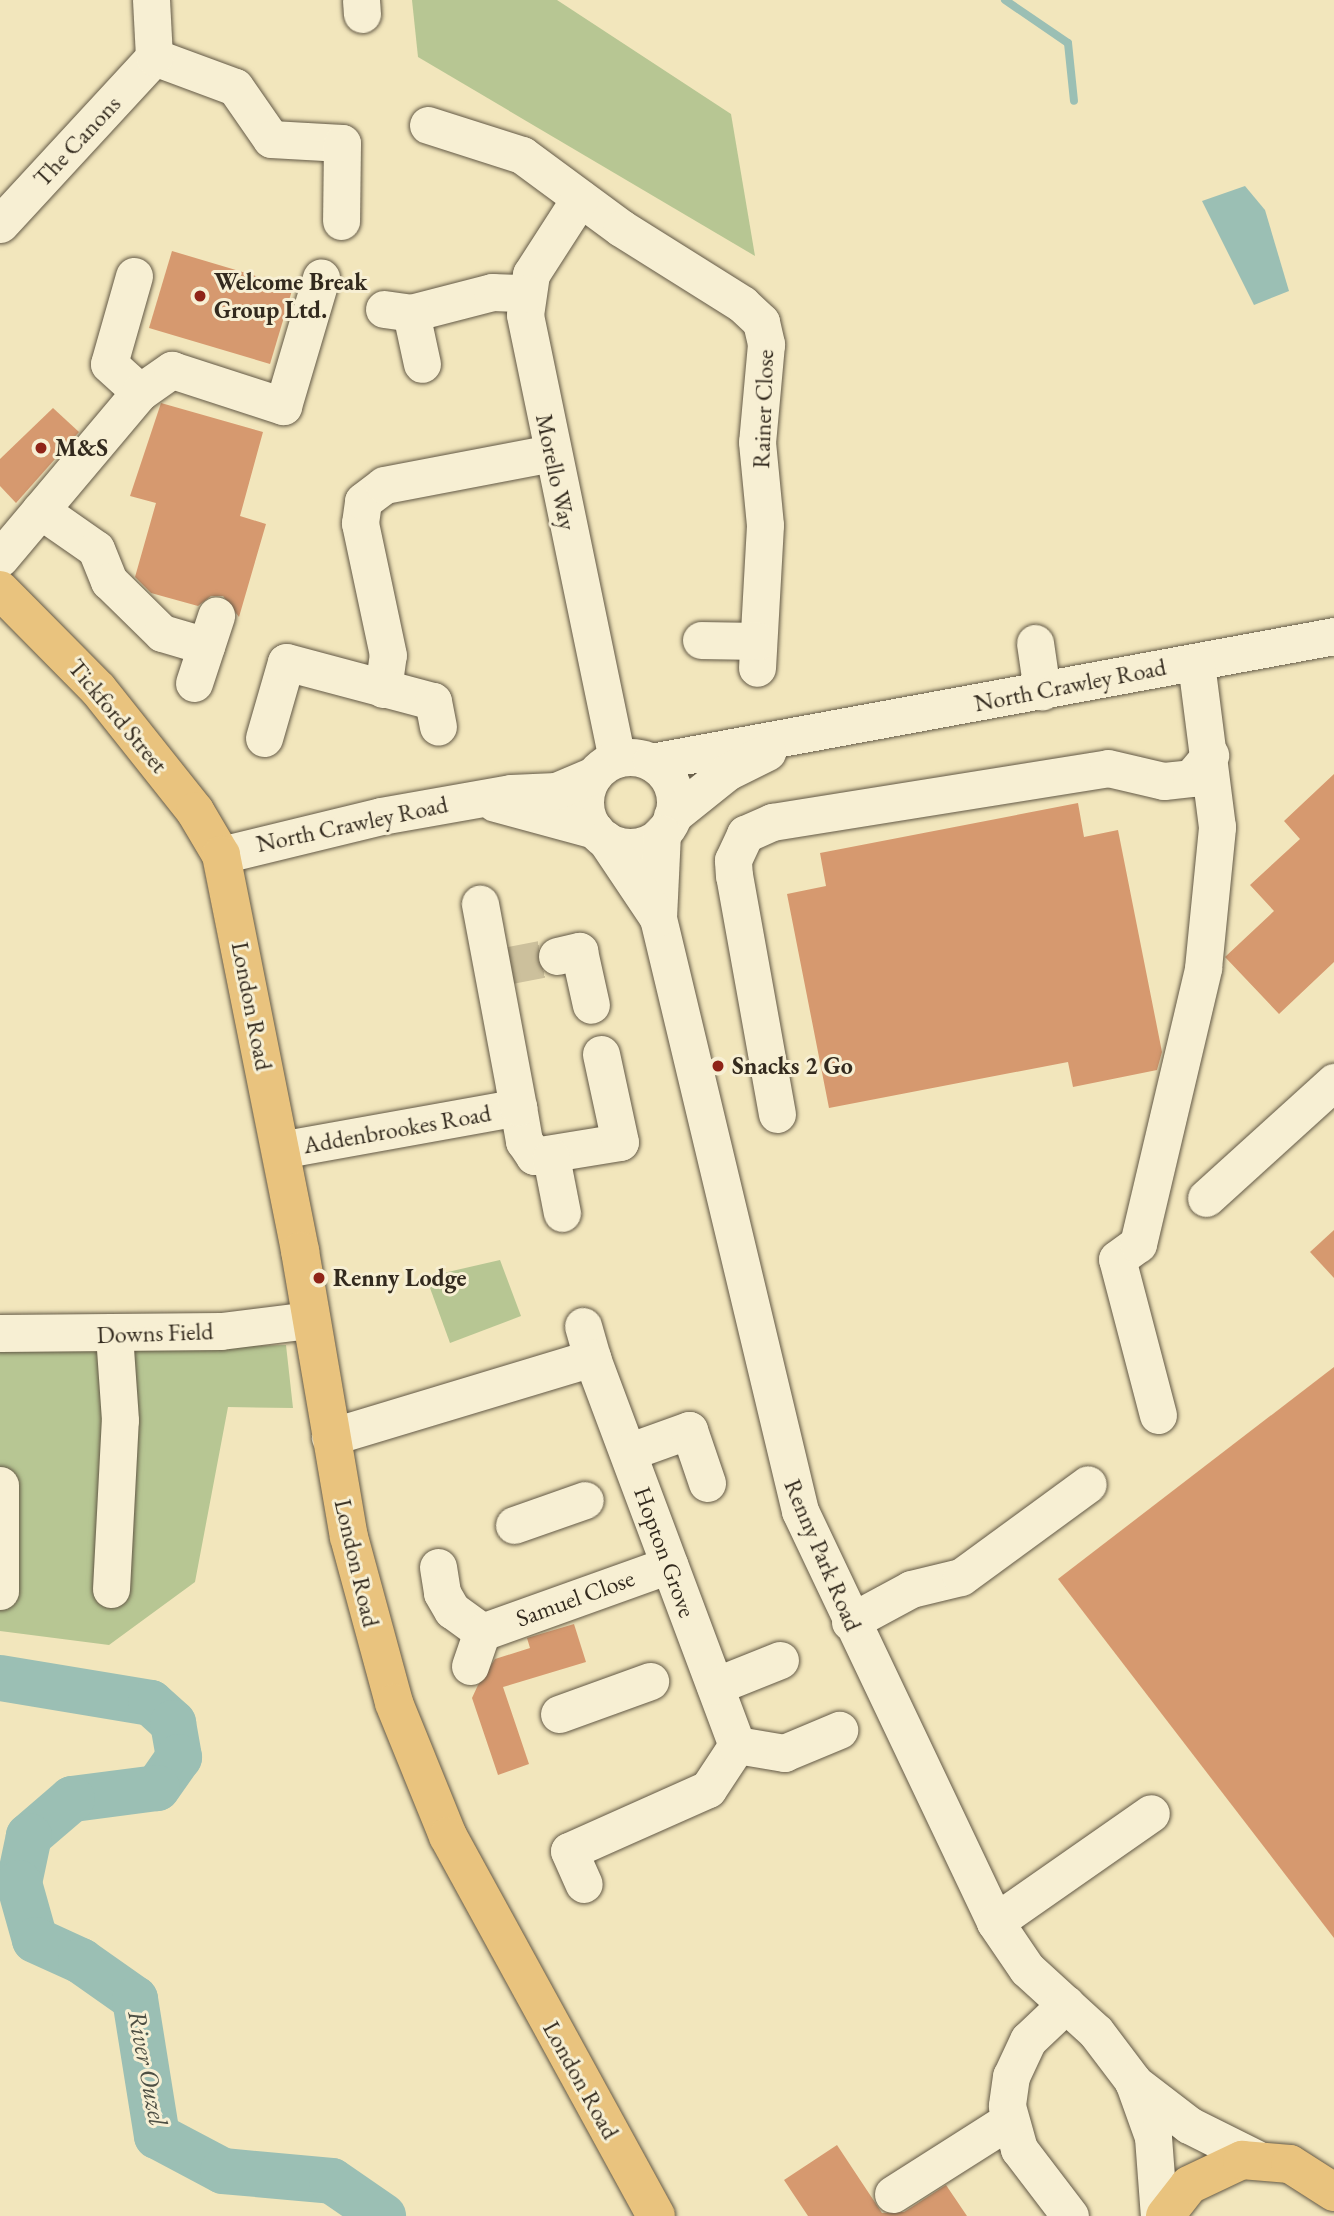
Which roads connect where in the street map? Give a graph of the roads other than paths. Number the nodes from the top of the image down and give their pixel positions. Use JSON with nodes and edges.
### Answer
{"nodes":[{"id":1,"x":151,"y":0,"type":"edge"},
{"id":2,"x":154,"y":57,"type":"junction"},
{"id":3,"x":428,"y":125,"type":"dead end"},
{"id":4,"x":580,"y":198,"type":"junction"},
{"id":5,"x":341,"y":221,"type":"dead end"},
{"id":6,"x":0,"y":225,"type":"edge"},
{"id":7,"x":134,"y":276,"type":"dead end"},
{"id":8,"x":321,"y":278,"type":"dead end"},
{"id":9,"x":526,"y":293,"type":"junction"},
{"id":10,"x":422,"y":363,"type":"dead end"},
{"id":11,"x":141,"y":392,"type":"junction"},
{"id":12,"x":552,"y":453,"type":"junction"},
{"id":13,"x":40,"y":510,"type":"junction"},
{"id":14,"x":0,"y":558,"type":"edge"},
{"id":15,"x":0,"y":590,"type":"edge"},
{"id":16,"x":1334,"y":636,"type":"edge"},
{"id":17,"x":701,"y":640,"type":"dead end"},
{"id":18,"x":1035,"y":643,"type":"dead end"},
{"id":19,"x":1196,"y":662,"type":"junction"},
{"id":20,"x":194,"y":684,"type":"dead end"},
{"id":21,"x":383,"y":689,"type":"junction"},
{"id":22,"x":1042,"y":691,"type":"junction"},
{"id":23,"x":438,"y":727,"type":"dead end"},
{"id":24,"x":806,"y":735,"type":"junction"},
{"id":25,"x":264,"y":738,"type":"dead end"},
{"id":26,"x":1210,"y":755,"type":"junction"},
{"id":27,"x":621,"y":765,"type":"junction"},
{"id":28,"x":484,"y":799,"type":"junction"},
{"id":29,"x":667,"y":825,"type":"junction"},
{"id":30,"x":600,"y":835,"type":"junction"},
{"id":31,"x":221,"y":855,"type":"junction"},
{"id":32,"x":480,"y":904,"type":"dead end"},
{"id":33,"x":658,"y":918,"type":"junction"},
{"id":34,"x":557,"y":956,"type":"tunnel mouth"},
{"id":35,"x":591,"y":1005,"type":"dead end"},
{"id":36,"x":601,"y":1054,"type":"dead end"},
{"id":37,"x":1334,"y":1082,"type":"edge"},
{"id":38,"x":518,"y":1107,"type":"junction"},
{"id":39,"x":777,"y":1114,"type":"dead end"},
{"id":40,"x":280,"y":1150,"type":"junction"},
{"id":41,"x":551,"y":1157,"type":"junction"},
{"id":42,"x":1206,"y":1198,"type":"dead end"},
{"id":43,"x":562,"y":1213,"type":"dead end"},
{"id":44,"x":309,"y":1320,"type":"junction"},
{"id":45,"x":0,"y":1333,"type":"edge"},
{"id":46,"x":114,"y":1334,"type":"junction"},
{"id":47,"x":1158,"y":1415,"type":"dead end"},
{"id":48,"x":330,"y":1437,"type":"junction"},
{"id":49,"x":615,"y":1482,"type":"junction"},
{"id":50,"x":707,"y":1483,"type":"dead end"},
{"id":51,"x":1088,"y":1484,"type":"dead end"},
{"id":52,"x":0,"y":1485,"type":"edge"},
{"id":53,"x":514,"y":1524,"type":"dead end"},
{"id":54,"x":669,"y":1565,"type":"junction"},
{"id":55,"x":438,"y":1567,"type":"dead end"},
{"id":56,"x":111,"y":1589,"type":"dead end"},
{"id":57,"x":0,"y":1591,"type":"edge"},
{"id":58,"x":850,"y":1622,"type":"junction"},
{"id":59,"x":780,"y":1660,"type":"dead end"},
{"id":60,"x":686,"y":1675,"type":"junction"},
{"id":61,"x":559,"y":1714,"type":"dead end"},
{"id":62,"x":839,"y":1730,"type":"dead end"},
{"id":63,"x":737,"y":1745,"type":"junction"},
{"id":64,"x":1151,"y":1813,"type":"dead end"},
{"id":65,"x":584,"y":1884,"type":"dead end"},
{"id":66,"x":995,"y":1923,"type":"junction"},
{"id":67,"x":1066,"y":2004,"type":"junction"},
{"id":68,"x":1133,"y":2081,"type":"junction"},
{"id":69,"x":1008,"y":2121,"type":"junction"},
{"id":70,"x":1255,"y":2158,"type":"junction"},
{"id":71,"x":1330,"y":2185,"type":"edge"},
{"id":72,"x":893,"y":2194,"type":"dead end"},
{"id":73,"x":656,"y":2216,"type":"edge"},
{"id":74,"x":1070,"y":2216,"type":"edge"},
{"id":75,"x":1159,"y":2216,"type":"edge"},
{"id":76,"x":1164,"y":2216,"type":"edge"}],
"edges":[{"from":1,"to":2,"type":"street"},
{"from":2,"to":5,"type":"street"},
{"from":2,"to":6,"type":"street","name":"The Canons"},
{"from":3,"to":4,"type":"street","name":"Rainer Close"},
{"from":4,"to":9,"type":"street","name":"Morello Way"},
{"from":4,"to":17,"type":"street","name":"Rainer Close"},
{"from":7,"to":11,"type":"street"},
{"from":8,"to":11,"type":"street"},
{"from":9,"to":10,"type":"street"},
{"from":9,"to":12,"type":"street","name":"Morello Way"},
{"from":11,"to":13,"type":"street"},
{"from":12,"to":21,"type":"street"},
{"from":12,"to":27,"type":"street","name":"Morello Way"},
{"from":13,"to":14,"type":"street"},
{"from":13,"to":20,"type":"street"},
{"from":15,"to":31,"type":"main road","name":"Tickford Street"},
{"from":16,"to":19,"type":"street","name":"North Crawley Road"},
{"from":18,"to":22,"type":"street"},
{"from":19,"to":22,"type":"street","name":"North Crawley Road"},
{"from":19,"to":26,"type":"street"},
{"from":21,"to":23,"type":"street"},
{"from":21,"to":25,"type":"street"},
{"from":22,"to":24,"type":"street","name":"North Crawley Road"},
{"from":24,"to":27,"type":"street","name":"North Crawley Road"},
{"from":24,"to":29,"type":"street","name":"North Crawley Road"},
{"from":26,"to":39,"type":"street"},
{"from":26,"to":47,"type":"street"},
{"from":27,"to":28,"type":"street","name":"North Crawley Road"},
{"from":27,"to":29,"type":"street"},
{"from":27,"to":30,"type":"street"},
{"from":28,"to":30,"type":"street","name":"North Crawley Road"},
{"from":28,"to":31,"type":"street","name":"North Crawley Road"},
{"from":29,"to":30,"type":"street"},
{"from":29,"to":33,"type":"street","name":"Renny Park Road"},
{"from":30,"to":33,"type":"street","name":"Renny Park Road"},
{"from":31,"to":40,"type":"main road","name":"London Road"},
{"from":32,"to":38,"type":"street","name":"Addenbrookes Road"},
{"from":33,"to":58,"type":"street","name":"Renny Park Road"},
{"from":34,"to":35,"type":"street"},
{"from":36,"to":41,"type":"street"},
{"from":37,"to":42,"type":"street"},
{"from":38,"to":40,"type":"street","name":"Addenbrookes Road"},
{"from":38,"to":41,"type":"street"},
{"from":40,"to":44,"type":"main road","name":"London Road"},
{"from":41,"to":43,"type":"street"},
{"from":44,"to":46,"type":"street","name":"Downs Field"},
{"from":44,"to":48,"type":"main road","name":"London Road"},
{"from":45,"to":46,"type":"street","name":"Downs Field"},
{"from":46,"to":56,"type":"street"},
{"from":48,"to":49,"type":"street","name":"Hopton Grove"},
{"from":48,"to":73,"type":"main road","name":"London Road"},
{"from":49,"to":50,"type":"street"},
{"from":49,"to":53,"type":"street"},
{"from":49,"to":54,"type":"street","name":"Hopton Grove"},
{"from":51,"to":58,"type":"street"},
{"from":52,"to":57,"type":"street"},
{"from":54,"to":55,"type":"street","name":"Samuel Close"},
{"from":54,"to":60,"type":"street","name":"Hopton Grove"},
{"from":58,"to":66,"type":"street","name":"Renny Park Road"},
{"from":59,"to":60,"type":"street"},
{"from":60,"to":61,"type":"street"},
{"from":60,"to":63,"type":"street","name":"Hopton Grove"},
{"from":62,"to":63,"type":"street"},
{"from":63,"to":65,"type":"street"},
{"from":64,"to":66,"type":"street"},
{"from":66,"to":67,"type":"street","name":"Renny Park Road"},
{"from":67,"to":68,"type":"street","name":"Renny Park Road"},
{"from":67,"to":69,"type":"street"},
{"from":68,"to":70,"type":"street","name":"Renny Park Road"},
{"from":68,"to":75,"type":"street","name":"Renny Park Road"},
{"from":69,"to":72,"type":"street"},
{"from":69,"to":74,"type":"street"},
{"from":70,"to":71,"type":"main road"},
{"from":70,"to":76,"type":"main road"}]}
